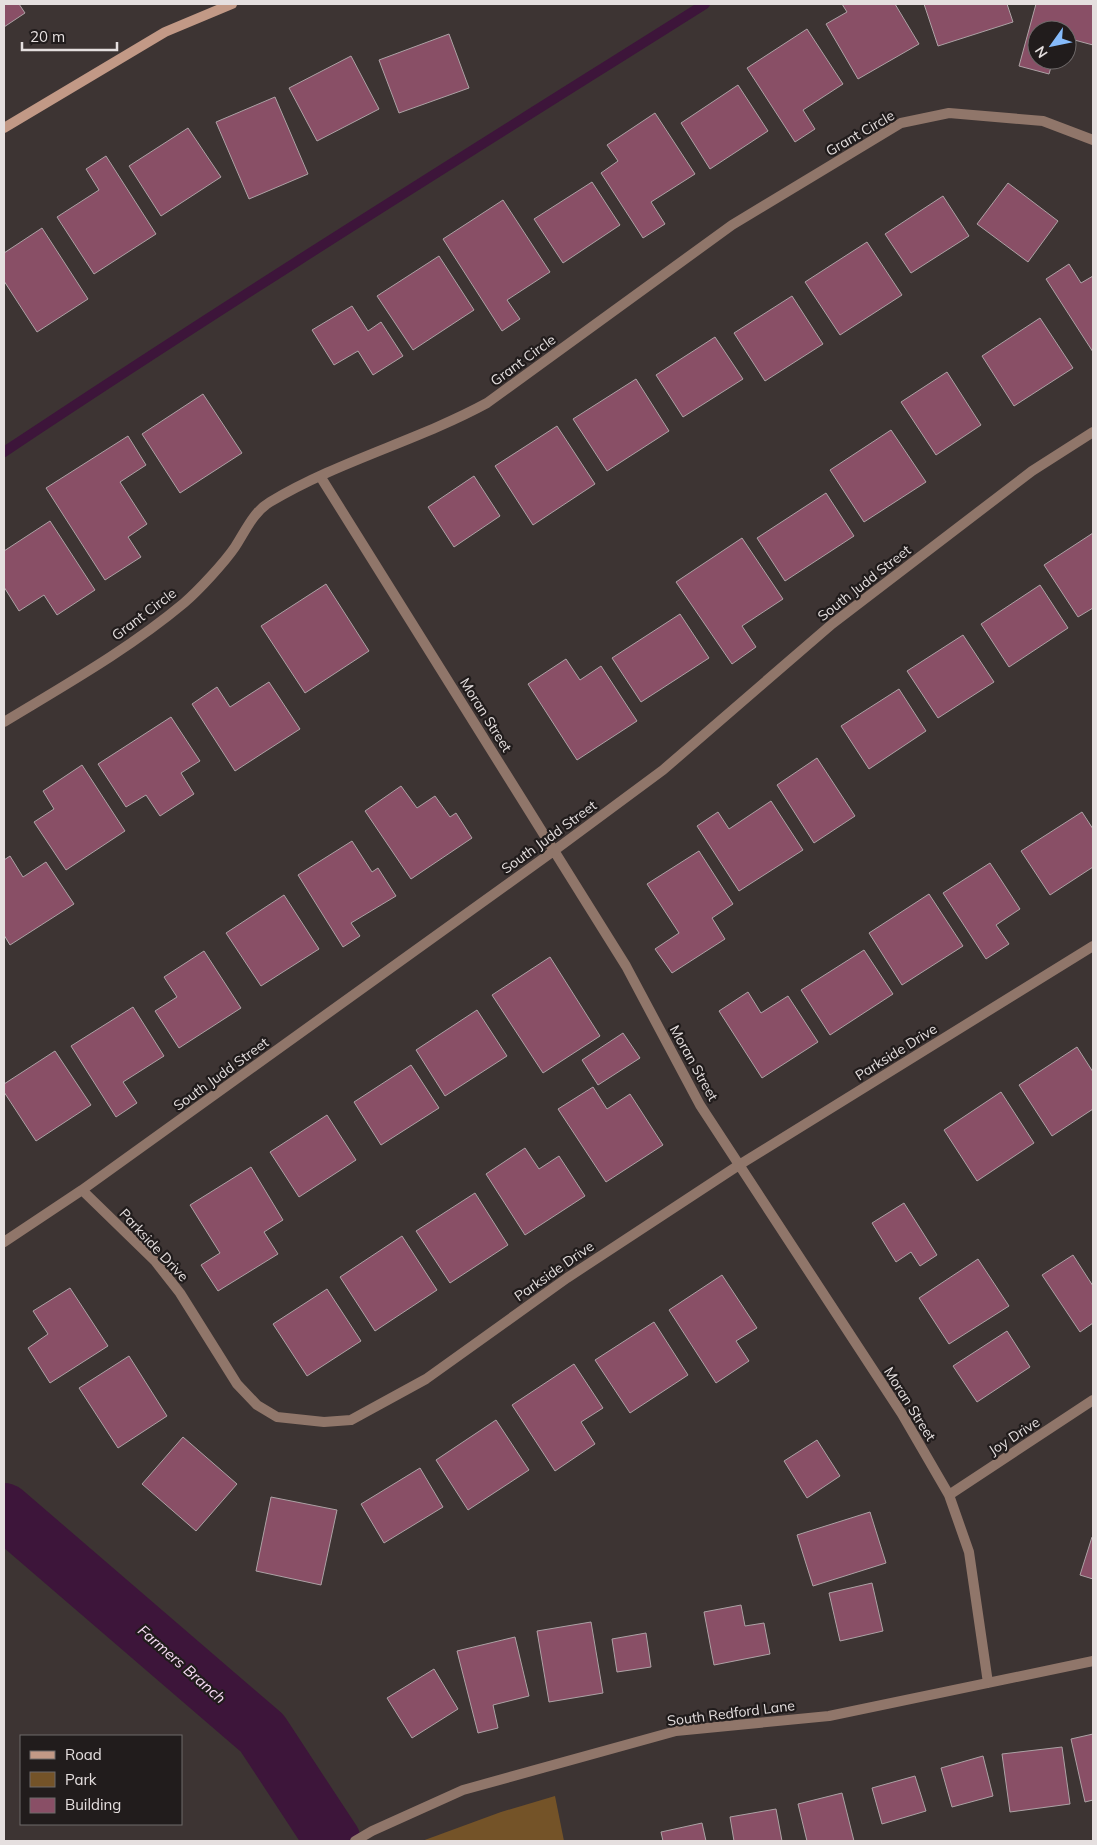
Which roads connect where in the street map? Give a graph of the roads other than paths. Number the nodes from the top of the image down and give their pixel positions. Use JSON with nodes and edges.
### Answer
{"nodes":[{"id":1,"x":232,"y":4,"type":"edge"},
{"id":2,"x":4,"y":128,"type":"edge"},
{"id":3,"x":1093,"y":140,"type":"edge"},
{"id":4,"x":1093,"y":432,"type":"edge"},
{"id":5,"x":320,"y":476,"type":"junction"},
{"id":6,"x":4,"y":722,"type":"edge"},
{"id":7,"x":555,"y":850,"type":"junction"},
{"id":8,"x":1093,"y":946,"type":"edge"},
{"id":9,"x":739,"y":1165,"type":"junction"},
{"id":10,"x":82,"y":1190,"type":"junction"},
{"id":11,"x":4,"y":1242,"type":"edge"},
{"id":12,"x":1093,"y":1400,"type":"edge"},
{"id":13,"x":949,"y":1494,"type":"junction"},
{"id":14,"x":1093,"y":1662,"type":"edge"},
{"id":15,"x":988,"y":1683,"type":"junction"},
{"id":16,"x":355,"y":1841,"type":"edge"}],
"edges":[{"from":1,"to":2,"type":"main road"},
{"from":3,"to":5,"type":"street","name":"Grant Circle"},
{"from":4,"to":7,"type":"street","name":"South Judd Street"},
{"from":5,"to":6,"type":"street","name":"Grant Circle"},
{"from":5,"to":7,"type":"street","name":"Moran Street"},
{"from":7,"to":9,"type":"street","name":"Moran Street"},
{"from":7,"to":10,"type":"street","name":"South Judd Street"},
{"from":8,"to":9,"type":"street","name":"Parkside Drive"},
{"from":9,"to":10,"type":"street","name":"Parkside Drive"},
{"from":9,"to":13,"type":"street","name":"Moran Street"},
{"from":10,"to":11,"type":"street","name":"South Judd Street"},
{"from":12,"to":13,"type":"street","name":"Joy Drive"},
{"from":13,"to":15,"type":"street","name":"Moran Street"},
{"from":14,"to":15,"type":"street","name":"South Redford Lane"},
{"from":15,"to":16,"type":"street","name":"South Redford Lane"}]}
